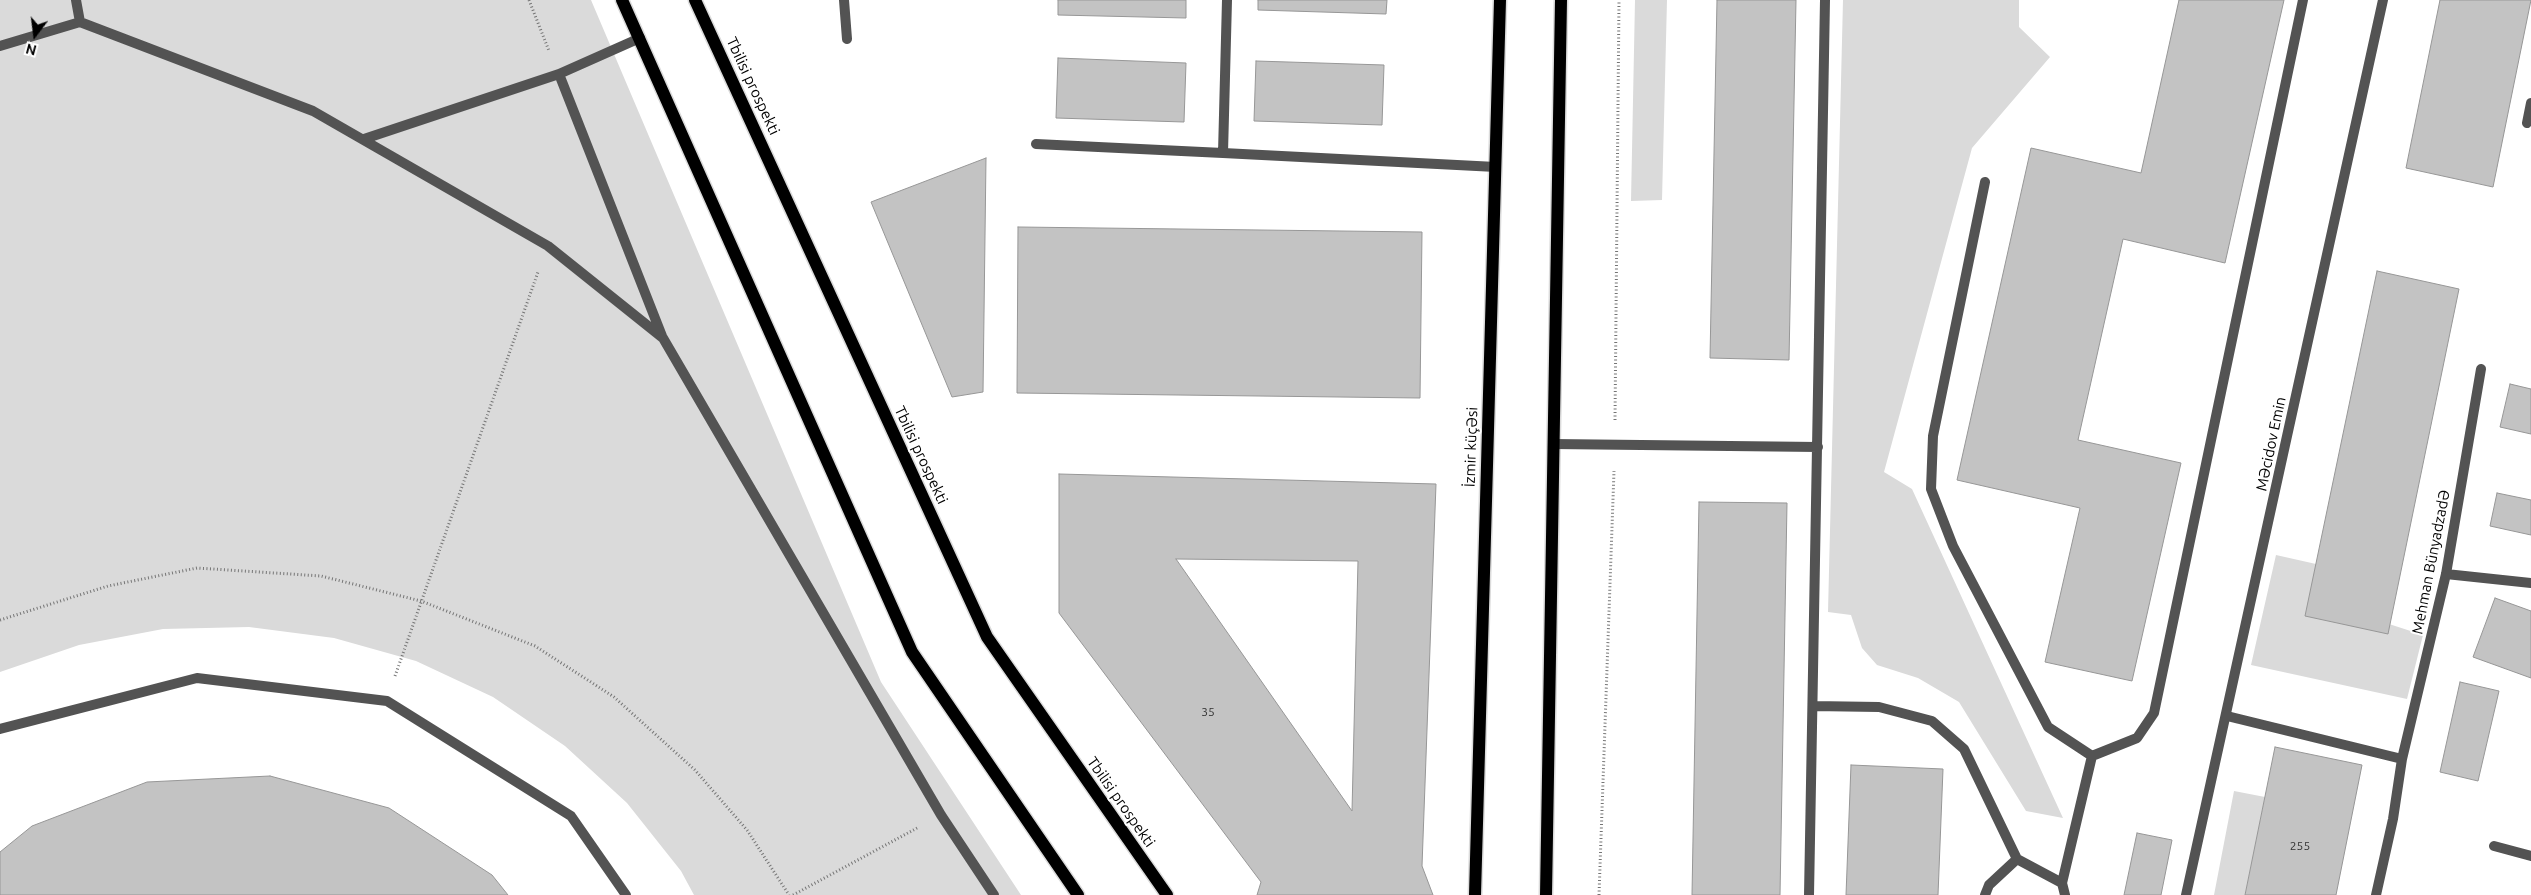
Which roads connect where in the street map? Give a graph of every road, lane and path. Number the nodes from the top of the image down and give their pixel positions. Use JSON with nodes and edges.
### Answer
{"nodes":[{"id":1,"x":76,"y":0,"type":"edge"},
{"id":2,"x":529,"y":0,"type":"edge"},
{"id":3,"x":622,"y":0,"type":"edge"},
{"id":4,"x":695,"y":0,"type":"edge"},
{"id":5,"x":844,"y":0,"type":"edge"},
{"id":6,"x":1227,"y":0,"type":"edge"},
{"id":7,"x":1500,"y":0,"type":"edge"},
{"id":8,"x":1561,"y":0,"type":"edge"},
{"id":9,"x":1825,"y":0,"type":"edge"},
{"id":10,"x":2303,"y":0,"type":"edge"},
{"id":11,"x":2383,"y":0,"type":"edge"},
{"id":12,"x":80,"y":22,"type":"junction"},
{"id":13,"x":640,"y":38,"type":"junction"},
{"id":14,"x":847,"y":39,"type":"dead end"},
{"id":15,"x":0,"y":46,"type":"edge"},
{"id":16,"x":559,"y":74,"type":"junction"},
{"id":17,"x":2531,"y":103,"type":"edge"},
{"id":18,"x":2527,"y":123,"type":"dead end"},
{"id":19,"x":364,"y":139,"type":"junction"},
{"id":20,"x":1036,"y":144,"type":"dead end"},
{"id":21,"x":1223,"y":153,"type":"junction"},
{"id":22,"x":1496,"y":167,"type":"junction"},
{"id":23,"x":1985,"y":182,"type":"dead end"},
{"id":24,"x":548,"y":246,"type":"junction"},
{"id":25,"x":663,"y":338,"type":"junction"},
{"id":26,"x":2481,"y":369,"type":"dead end"},
{"id":27,"x":1553,"y":444,"type":"junction"},
{"id":28,"x":1818,"y":447,"type":"junction"},
{"id":29,"x":2446,"y":574,"type":"junction"},
{"id":30,"x":2531,"y":583,"type":"edge"},
{"id":31,"x":421,"y":601,"type":"junction"},
{"id":32,"x":0,"y":620,"type":"edge"},
{"id":33,"x":387,"y":701,"type":"junction"},
{"id":34,"x":1813,"y":706,"type":"junction"},
{"id":35,"x":2227,"y":716,"type":"junction"},
{"id":36,"x":0,"y":729,"type":"edge"},
{"id":37,"x":2092,"y":756,"type":"junction"},
{"id":38,"x":2402,"y":759,"type":"junction"},
{"id":39,"x":941,"y":815,"type":"junction"},
{"id":40,"x":2494,"y":846,"type":"dead end"},
{"id":41,"x":2531,"y":856,"type":"edge"},
{"id":42,"x":2017,"y":859,"type":"junction"},
{"id":43,"x":2062,"y":883,"type":"junction"},
{"id":44,"x":626,"y":895,"type":"edge"},
{"id":45,"x":788,"y":895,"type":"edge"},
{"id":46,"x":793,"y":895,"type":"edge"},
{"id":47,"x":994,"y":895,"type":"edge"},
{"id":48,"x":1078,"y":895,"type":"edge"},
{"id":49,"x":1167,"y":895,"type":"edge"},
{"id":50,"x":1475,"y":895,"type":"edge"},
{"id":51,"x":1546,"y":895,"type":"edge"},
{"id":52,"x":1809,"y":895,"type":"edge"},
{"id":53,"x":1985,"y":895,"type":"edge"},
{"id":54,"x":2066,"y":895,"type":"edge"},
{"id":55,"x":2186,"y":895,"type":"edge"},
{"id":56,"x":2376,"y":895,"type":"edge"}],
"edges":[{"from":1,"to":12,"type":"street"},
{"from":2,"to":16,"type":"path"},
{"from":3,"to":13,"type":"main road"},
{"from":4,"to":49,"type":"main road","name":"Tbilisi prospekti"},
{"from":5,"to":14,"type":"street"},
{"from":6,"to":21,"type":"street"},
{"from":7,"to":22,"type":"main road","name":"İzmir küçəsi"},
{"from":8,"to":27,"type":"main road"},
{"from":9,"to":28,"type":"street"},
{"from":10,"to":37,"type":"street"},
{"from":11,"to":35,"type":"street","name":"Məcidov Emin"},
{"from":12,"to":15,"type":"street"},
{"from":12,"to":19,"type":"street"},
{"from":13,"to":16,"type":"street"},
{"from":13,"to":48,"type":"main road"},
{"from":16,"to":19,"type":"street"},
{"from":16,"to":25,"type":"street"},
{"from":17,"to":18,"type":"street"},
{"from":19,"to":24,"type":"street"},
{"from":20,"to":21,"type":"street"},
{"from":21,"to":22,"type":"street"},
{"from":22,"to":50,"type":"main road","name":"İzmir küçəsi"},
{"from":23,"to":37,"type":"street"},
{"from":24,"to":25,"type":"street"},
{"from":24,"to":31,"type":"path"},
{"from":25,"to":39,"type":"street"},
{"from":26,"to":29,"type":"street","name":"Mehman Bünyadzadə"},
{"from":27,"to":28,"type":"street"},
{"from":27,"to":51,"type":"main road"},
{"from":28,"to":34,"type":"street"},
{"from":29,"to":30,"type":"street"},
{"from":29,"to":38,"type":"street","name":"Mehman Bünyadzadə"},
{"from":31,"to":32,"type":"path"},
{"from":31,"to":33,"type":"path"},
{"from":31,"to":45,"type":"path"},
{"from":33,"to":36,"type":"street"},
{"from":33,"to":44,"type":"street"},
{"from":34,"to":42,"type":"street"},
{"from":34,"to":52,"type":"street"},
{"from":35,"to":38,"type":"street"},
{"from":35,"to":55,"type":"street","name":"Məcidov Emin"},
{"from":37,"to":43,"type":"street"},
{"from":38,"to":56,"type":"street","name":"Mehman Bünyadzadə"},
{"from":39,"to":46,"type":"path"},
{"from":39,"to":47,"type":"street"},
{"from":40,"to":41,"type":"street"},
{"from":42,"to":43,"type":"street"},
{"from":42,"to":53,"type":"street"},
{"from":43,"to":54,"type":"street"}]}
